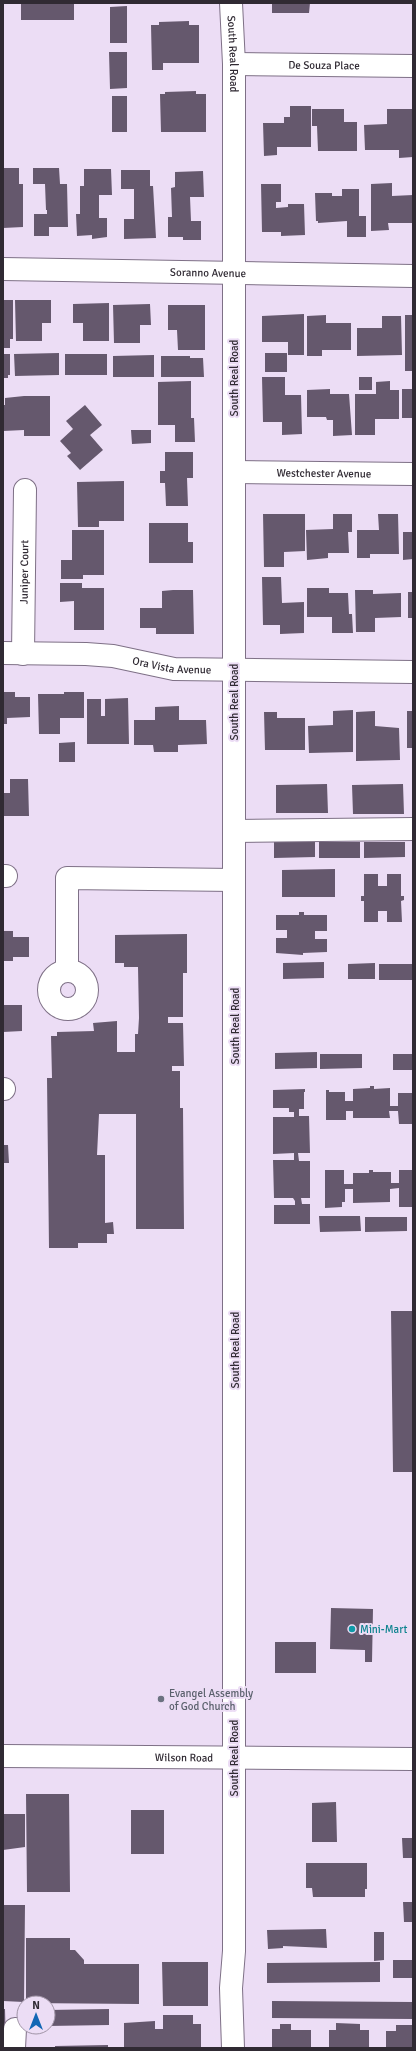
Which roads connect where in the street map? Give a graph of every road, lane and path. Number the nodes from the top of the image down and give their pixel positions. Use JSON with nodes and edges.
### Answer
{"nodes":[{"id":1,"x":231,"y":3,"type":"edge"},
{"id":2,"x":234,"y":64,"type":"junction"},
{"id":3,"x":413,"y":66,"type":"edge"},
{"id":4,"x":3,"y":268,"type":"edge"},
{"id":5,"x":234,"y":274,"type":"junction"},
{"id":6,"x":413,"y":276,"type":"edge"},
{"id":7,"x":234,"y":472,"type":"junction"},
{"id":8,"x":413,"y":474,"type":"edge"},
{"id":9,"x":25,"y":490,"type":"dead end"},
{"id":10,"x":13,"y":654,"type":"edge"},
{"id":11,"x":234,"y":670,"type":"junction"},
{"id":12,"x":413,"y":672,"type":"edge"},
{"id":13,"x":413,"y":829,"type":"edge"},
{"id":14,"x":234,"y":832,"type":"junction"},
{"id":15,"x":234,"y":880,"type":"junction"},
{"id":16,"x":67,"y":971,"type":"dead end"},
{"id":17,"x":3,"y":1756,"type":"edge"},
{"id":18,"x":234,"y":1758,"type":"junction"},
{"id":19,"x":413,"y":1759,"type":"edge"},
{"id":20,"x":233,"y":2048,"type":"edge"}],
"edges":[{"from":1,"to":2,"type":"street","name":"South Real Road"},
{"from":2,"to":3,"type":"street","name":"De Souza Place"},
{"from":2,"to":5,"type":"street","name":"South Real Road"},
{"from":4,"to":5,"type":"street","name":"Soranno Avenue"},
{"from":5,"to":6,"type":"street","name":"Soranno Avenue"},
{"from":5,"to":7,"type":"street","name":"South Real Road"},
{"from":7,"to":8,"type":"street","name":"Westchester Avenue"},
{"from":7,"to":11,"type":"street","name":"South Real Road"},
{"from":9,"to":10,"type":"street","name":"Juniper Court"},
{"from":10,"to":11,"type":"street","name":"Ora Vista Avenue"},
{"from":11,"to":12,"type":"street","name":"Ora Vista Avenue"},
{"from":11,"to":14,"type":"street","name":"South Real Road"},
{"from":13,"to":14,"type":"street"},
{"from":14,"to":15,"type":"street","name":"South Real Road"},
{"from":15,"to":16,"type":"street"},
{"from":15,"to":18,"type":"street","name":"South Real Road"},
{"from":17,"to":18,"type":"street","name":"Wilson Road"},
{"from":18,"to":19,"type":"street","name":"Wilson Road"},
{"from":18,"to":20,"type":"street","name":"South Real Road"}]}
